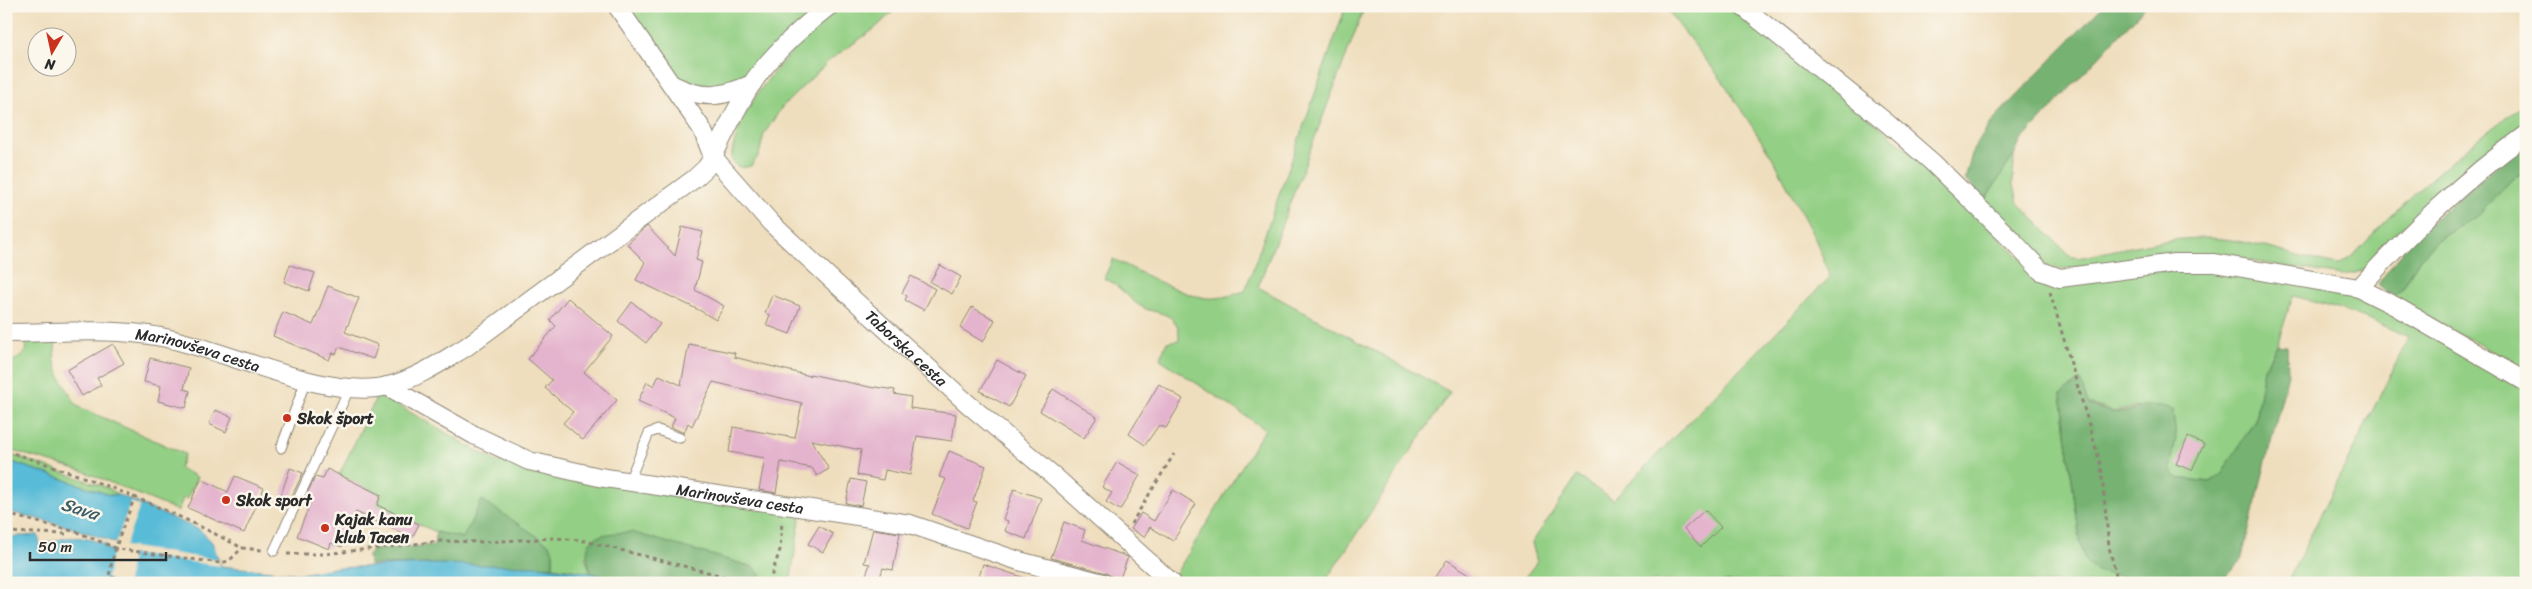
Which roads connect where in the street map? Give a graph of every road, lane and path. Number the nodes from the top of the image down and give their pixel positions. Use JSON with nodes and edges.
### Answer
{"nodes":[{"id":1,"x":617,"y":6,"type":"edge"},
{"id":2,"x":829,"y":6,"type":"edge"},
{"id":3,"x":1742,"y":6,"type":"edge"},
{"id":4,"x":671,"y":84,"type":"junction"},
{"id":5,"x":752,"y":84,"type":"junction"},
{"id":6,"x":2526,"y":135,"type":"edge"},
{"id":7,"x":713,"y":157,"type":"junction"},
{"id":8,"x":2048,"y":274,"type":"junction"},
{"id":9,"x":2359,"y":288,"type":"junction"},
{"id":10,"x":6,"y":333,"type":"edge"},
{"id":11,"x":306,"y":380,"type":"junction"},
{"id":12,"x":2526,"y":382,"type":"edge"},
{"id":13,"x":387,"y":386,"type":"junction"},
{"id":14,"x":350,"y":387,"type":"junction"},
{"id":15,"x":680,"y":438,"type":"dead end"},
{"id":16,"x":281,"y":448,"type":"dead end"},
{"id":17,"x":6,"y":451,"type":"edge"},
{"id":18,"x":1174,"y":454,"type":"dead end"},
{"id":19,"x":629,"y":481,"type":"junction"},
{"id":20,"x":135,"y":496,"type":"junction"},
{"id":21,"x":788,"y":506,"type":"junction"},
{"id":22,"x":6,"y":514,"type":"edge"},
{"id":23,"x":6,"y":532,"type":"edge"},
{"id":24,"x":67,"y":534,"type":"dead end"},
{"id":25,"x":1122,"y":537,"type":"junction"},
{"id":26,"x":242,"y":548,"type":"junction"},
{"id":27,"x":115,"y":550,"type":"junction"},
{"id":28,"x":274,"y":550,"type":"junction"},
{"id":29,"x":118,"y":583,"type":"edge"},
{"id":30,"x":750,"y":583,"type":"edge"},
{"id":31,"x":769,"y":583,"type":"edge"},
{"id":32,"x":1104,"y":583,"type":"edge"},
{"id":33,"x":1172,"y":583,"type":"edge"},
{"id":34,"x":2118,"y":583,"type":"edge"}],
"edges":[{"from":1,"to":4,"type":"street"},
{"from":2,"to":5,"type":"street"},
{"from":3,"to":8,"type":"street"},
{"from":4,"to":5,"type":"street"},
{"from":4,"to":7,"type":"street"},
{"from":5,"to":7,"type":"street"},
{"from":6,"to":9,"type":"street"},
{"from":7,"to":13,"type":"street","name":"Marinovševa cesta"},
{"from":7,"to":25,"type":"street","name":"Taborska cesta"},
{"from":8,"to":9,"type":"street"},
{"from":8,"to":34,"type":"path"},
{"from":9,"to":12,"type":"street"},
{"from":10,"to":11,"type":"street","name":"Marinovševa cesta"},
{"from":11,"to":14,"type":"street","name":"Marinovševa cesta"},
{"from":11,"to":16,"type":"lane"},
{"from":13,"to":14,"type":"street","name":"Marinovševa cesta"},
{"from":13,"to":19,"type":"street","name":"Marinovševa cesta"},
{"from":14,"to":28,"type":"lane"},
{"from":15,"to":19,"type":"lane"},
{"from":17,"to":20,"type":"path"},
{"from":18,"to":25,"type":"path"},
{"from":19,"to":21,"type":"street","name":"Marinovševa cesta"},
{"from":20,"to":26,"type":"path"},
{"from":20,"to":27,"type":"path"},
{"from":21,"to":31,"type":"path"},
{"from":21,"to":32,"type":"street","name":"Marinovševa cesta"},
{"from":22,"to":27,"type":"path"},
{"from":23,"to":24,"type":"path"},
{"from":25,"to":33,"type":"street","name":"Taborska cesta"},
{"from":26,"to":27,"type":"path"},
{"from":26,"to":28,"type":"path"},
{"from":27,"to":29,"type":"path"},
{"from":28,"to":30,"type":"path"}]}
